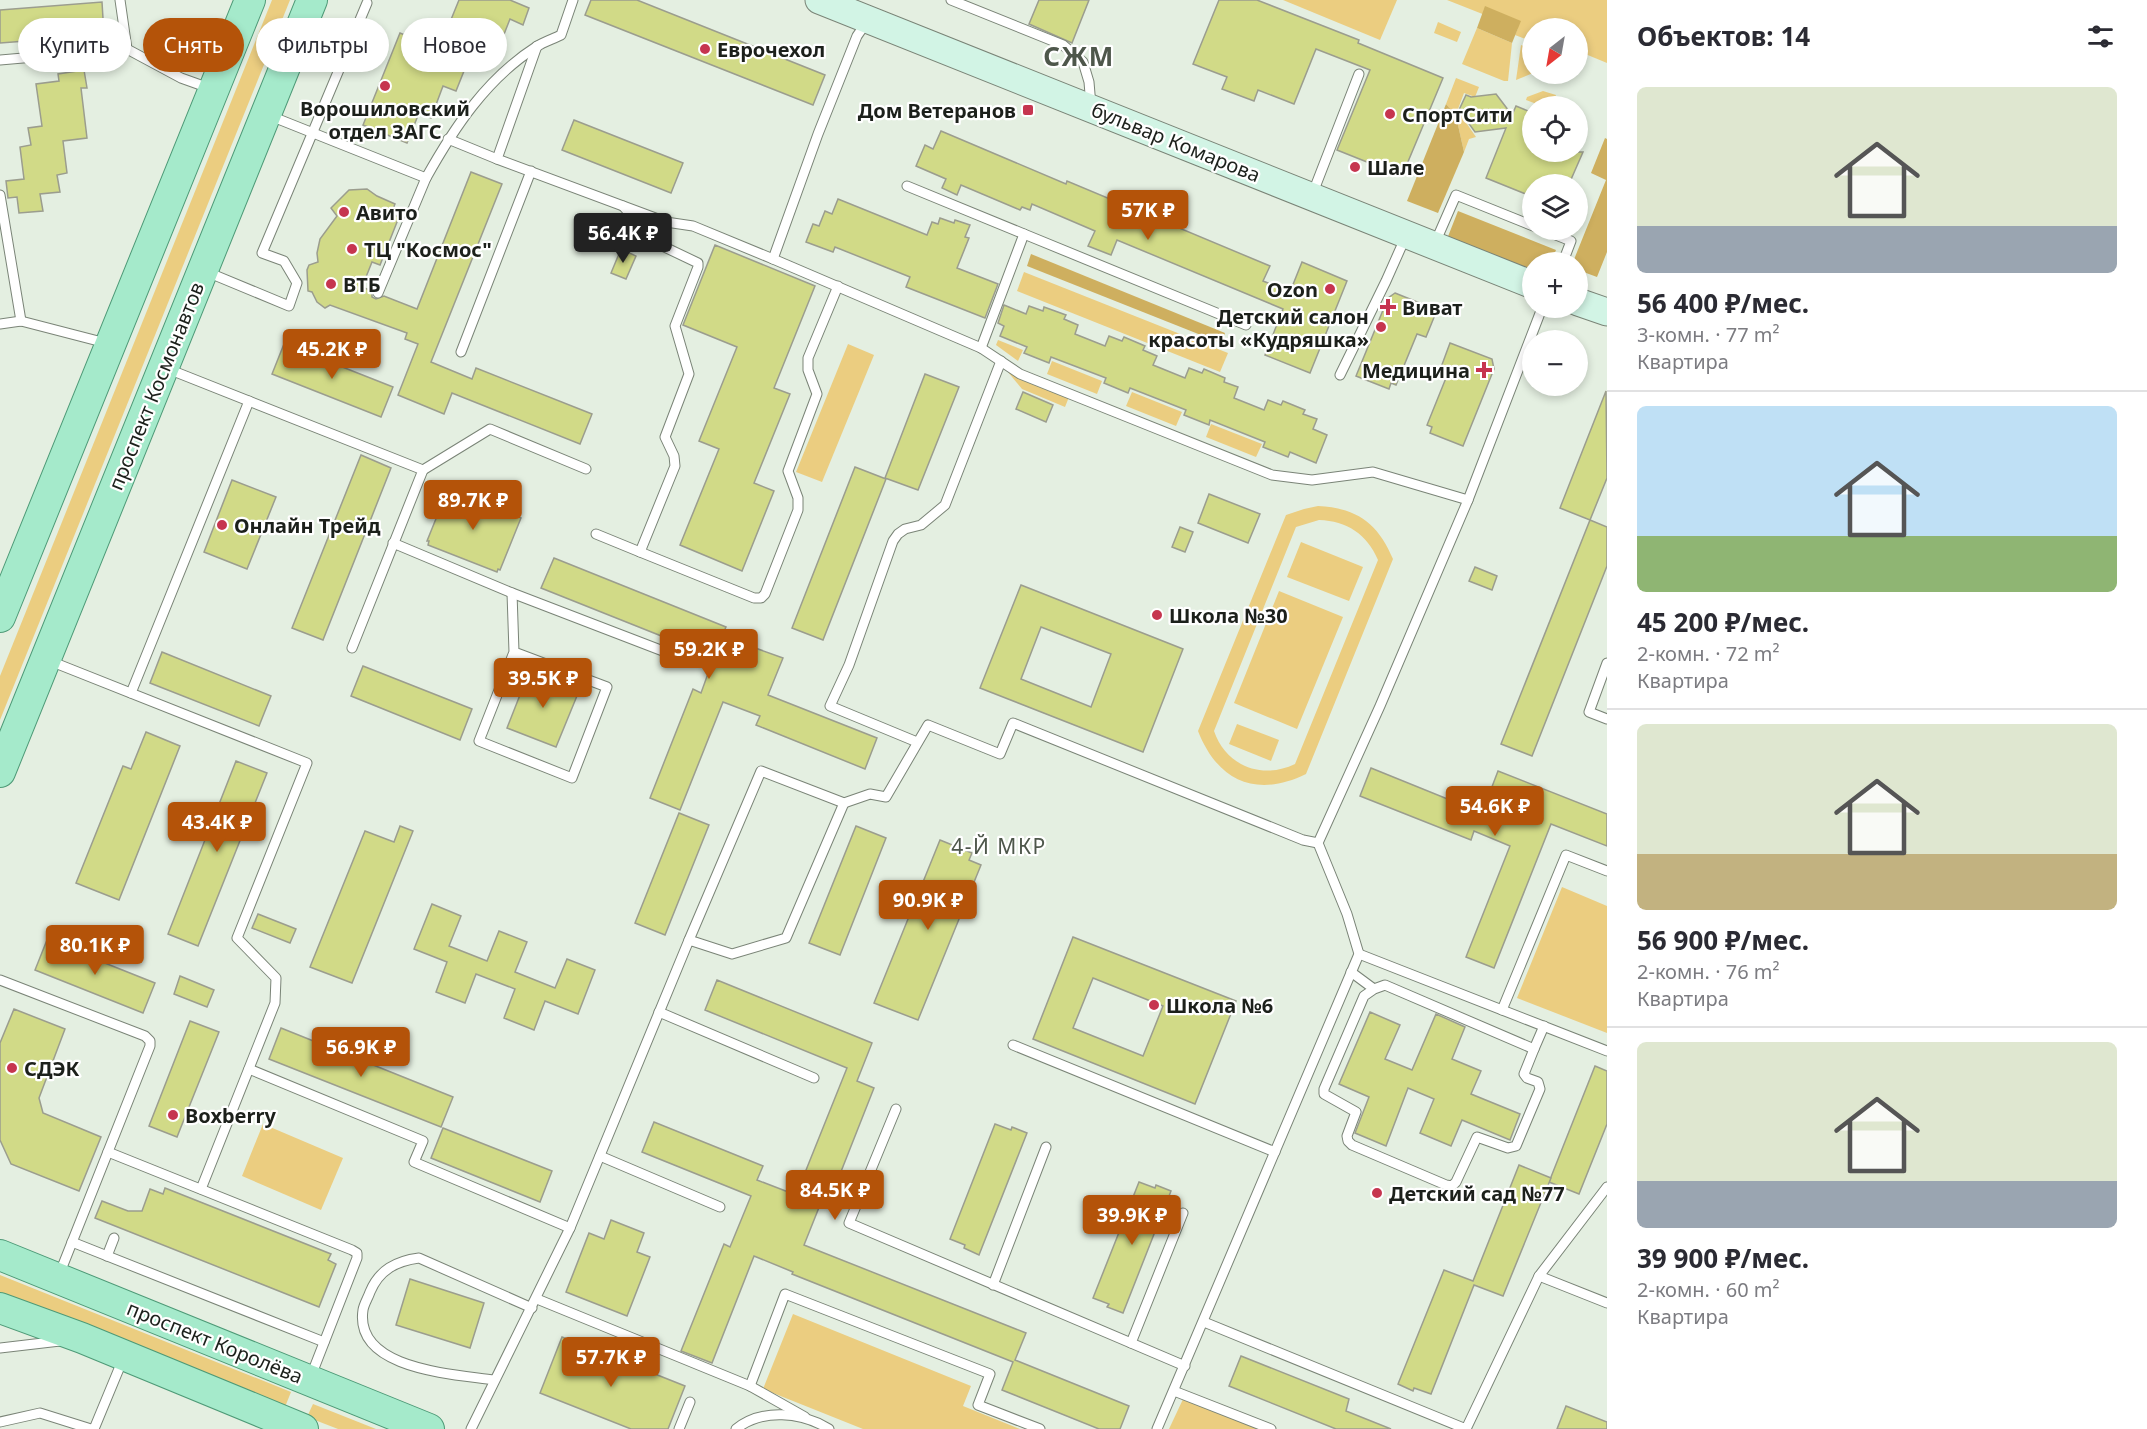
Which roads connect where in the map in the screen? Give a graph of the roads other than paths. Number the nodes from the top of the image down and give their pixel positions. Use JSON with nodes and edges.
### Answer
{"nodes":[{"id":1,"x":120,"y":0,"type":"edge"},
{"id":2,"x":250,"y":0,"type":"edge"},
{"id":3,"x":312,"y":0,"type":"edge"},
{"id":4,"x":573,"y":0,"type":"edge"},
{"id":5,"x":819,"y":0,"type":"edge"},
{"id":6,"x":951,"y":0,"type":"edge"},
{"id":7,"x":368,"y":3,"type":"dead end"},
{"id":8,"x":123,"y":18,"type":"edge"},
{"id":9,"x":869,"y":19,"type":"junction"},
{"id":10,"x":537,"y":46,"type":"junction"},
{"id":11,"x":131,"y":52,"type":"edge"},
{"id":12,"x":18,"y":59,"type":"edge"},
{"id":13,"x":0,"y":60,"type":"edge"},
{"id":14,"x":1359,"y":74,"type":"dead end"},
{"id":15,"x":214,"y":90,"type":"junction"},
{"id":16,"x":1091,"y":108,"type":"junction"},
{"id":17,"x":265,"y":114,"type":"junction"},
{"id":18,"x":313,"y":133,"type":"junction"},
{"id":19,"x":448,"y":139,"type":"junction"},
{"id":20,"x":497,"y":159,"type":"junction"},
{"id":21,"x":531,"y":171,"type":"junction"},
{"id":22,"x":426,"y":178,"type":"junction"},
{"id":23,"x":907,"y":186,"type":"dead end"},
{"id":24,"x":0,"y":195,"type":"edge"},
{"id":25,"x":1311,"y":196,"type":"junction"},
{"id":26,"x":623,"y":206,"type":"junction"},
{"id":27,"x":1522,"y":221,"type":"edge"},
{"id":28,"x":1024,"y":234,"type":"junction"},
{"id":29,"x":1407,"y":234,"type":"junction"},
{"id":30,"x":1434,"y":245,"type":"junction"},
{"id":31,"x":773,"y":259,"type":"junction"},
{"id":32,"x":202,"y":270,"type":"junction"},
{"id":33,"x":1522,"y":281,"type":"edge"},
{"id":34,"x":838,"y":286,"type":"junction"},
{"id":35,"x":378,"y":293,"type":"dead end"},
{"id":36,"x":1588,"y":305,"type":"edge"},
{"id":37,"x":1607,"y":312,"type":"edge"},
{"id":38,"x":1538,"y":318,"type":"edge"},
{"id":39,"x":21,"y":321,"type":"junction"},
{"id":40,"x":0,"y":324,"type":"edge"},
{"id":41,"x":1246,"y":325,"type":"dead end"},
{"id":42,"x":111,"y":344,"type":"junction"},
{"id":43,"x":981,"y":348,"type":"junction"},
{"id":44,"x":460,"y":352,"type":"dead end"},
{"id":45,"x":1001,"y":361,"type":"junction"},
{"id":46,"x":163,"y":367,"type":"junction"},
{"id":47,"x":1340,"y":375,"type":"dead end"},
{"id":48,"x":249,"y":401,"type":"junction"},
{"id":49,"x":586,"y":469,"type":"dead end"},
{"id":50,"x":423,"y":470,"type":"junction"},
{"id":51,"x":1468,"y":500,"type":"junction"},
{"id":52,"x":596,"y":534,"type":"dead end"},
{"id":53,"x":393,"y":543,"type":"junction"},
{"id":54,"x":640,"y":552,"type":"junction"},
{"id":55,"x":512,"y":593,"type":"junction"},
{"id":56,"x":1,"y":613,"type":"edge"},
{"id":57,"x":352,"y":648,"type":"dead end"},
{"id":58,"x":514,"y":652,"type":"junction"},
{"id":59,"x":46,"y":659,"type":"junction"},
{"id":60,"x":689,"y":661,"type":"dead end"},
{"id":61,"x":1607,"y":663,"type":"edge"},
{"id":62,"x":131,"y":693,"type":"junction"},
{"id":63,"x":1607,"y":719,"type":"edge"},
{"id":64,"x":917,"y":742,"type":"junction"},
{"id":65,"x":0,"y":772,"type":"edge"},
{"id":66,"x":844,"y":803,"type":"junction"},
{"id":67,"x":1318,"y":843,"type":"junction"},
{"id":68,"x":1607,"y":871,"type":"edge"},
{"id":69,"x":689,"y":940,"type":"junction"},
{"id":70,"x":1359,"y":954,"type":"junction"},
{"id":71,"x":1351,"y":972,"type":"junction"},
{"id":72,"x":0,"y":980,"type":"edge"},
{"id":73,"x":1374,"y":989,"type":"junction"},
{"id":74,"x":1502,"y":1010,"type":"junction"},
{"id":75,"x":659,"y":1012,"type":"junction"},
{"id":76,"x":1544,"y":1026,"type":"junction"},
{"id":77,"x":1013,"y":1045,"type":"dead end"},
{"id":78,"x":1534,"y":1048,"type":"junction"},
{"id":79,"x":1607,"y":1052,"type":"edge"},
{"id":80,"x":249,"y":1069,"type":"junction"},
{"id":81,"x":814,"y":1078,"type":"dead end"},
{"id":82,"x":896,"y":1109,"type":"dead end"},
{"id":83,"x":1046,"y":1147,"type":"dead end"},
{"id":84,"x":108,"y":1152,"type":"junction"},
{"id":85,"x":1275,"y":1152,"type":"junction"},
{"id":86,"x":600,"y":1156,"type":"junction"},
{"id":87,"x":1607,"y":1187,"type":"edge"},
{"id":88,"x":201,"y":1189,"type":"junction"},
{"id":89,"x":720,"y":1207,"type":"dead end"},
{"id":90,"x":1184,"y":1213,"type":"dead end"},
{"id":91,"x":570,"y":1228,"type":"junction"},
{"id":92,"x":114,"y":1238,"type":"dead end"},
{"id":93,"x":72,"y":1242,"type":"junction"},
{"id":94,"x":0,"y":1255,"type":"edge"},
{"id":95,"x":107,"y":1256,"type":"junction"},
{"id":96,"x":1539,"y":1276,"type":"junction"},
{"id":97,"x":58,"y":1278,"type":"junction"},
{"id":98,"x":993,"y":1285,"type":"junction"},
{"id":99,"x":534,"y":1303,"type":"junction"},
{"id":100,"x":1607,"y":1303,"type":"edge"},
{"id":101,"x":0,"y":1308,"type":"edge"},
{"id":102,"x":1204,"y":1322,"type":"junction"},
{"id":103,"x":82,"y":1338,"type":"junction"},
{"id":104,"x":324,"y":1342,"type":"junction"},
{"id":105,"x":1131,"y":1343,"type":"junction"},
{"id":106,"x":0,"y":1348,"type":"edge"},
{"id":107,"x":125,"y":1356,"type":"junction"},
{"id":108,"x":1185,"y":1366,"type":"junction"},
{"id":109,"x":494,"y":1380,"type":"junction"},
{"id":110,"x":315,"y":1382,"type":"junction"},
{"id":111,"x":750,"y":1386,"type":"junction"},
{"id":112,"x":1174,"y":1391,"type":"junction"},
{"id":113,"x":690,"y":1402,"type":"dead end"},
{"id":114,"x":805,"y":1417,"type":"junction"},
{"id":115,"x":0,"y":1422,"type":"edge"},
{"id":116,"x":93,"y":1429,"type":"edge"},
{"id":117,"x":303,"y":1429,"type":"edge"},
{"id":118,"x":429,"y":1429,"type":"edge"},
{"id":119,"x":471,"y":1429,"type":"edge"},
{"id":120,"x":679,"y":1429,"type":"edge"},
{"id":121,"x":735,"y":1429,"type":"edge"},
{"id":122,"x":829,"y":1429,"type":"edge"},
{"id":123,"x":1040,"y":1429,"type":"edge"},
{"id":124,"x":1157,"y":1429,"type":"edge"},
{"id":125,"x":1271,"y":1429,"type":"edge"}],
"edges":[{"from":1,"to":8,"type":"lane"},
{"from":2,"to":15,"type":"main road"},
{"from":3,"to":17,"type":"main road","name":"проспект Космонавтов"},
{"from":4,"to":10,"type":"lane"},
{"from":5,"to":9,"type":"street","name":"бульвар Комарова"},
{"from":6,"to":16,"type":"lane"},
{"from":7,"to":18,"type":"lane"},
{"from":9,"to":16,"type":"street","name":"бульвар Комарова"},
{"from":9,"to":31,"type":"lane"},
{"from":10,"to":19,"type":"lane"},
{"from":10,"to":20,"type":"lane"},
{"from":11,"to":15,"type":"lane"},
{"from":12,"to":13,"type":"lane"},
{"from":14,"to":25,"type":"lane"},
{"from":15,"to":42,"type":"main road"},
{"from":16,"to":25,"type":"street","name":"бульвар Комарова"},
{"from":17,"to":18,"type":"lane"},
{"from":17,"to":32,"type":"main road","name":"проспект Космонавтов"},
{"from":18,"to":22,"type":"lane"},
{"from":18,"to":32,"type":"lane"},
{"from":19,"to":20,"type":"lane"},
{"from":19,"to":22,"type":"lane"},
{"from":20,"to":21,"type":"lane"},
{"from":21,"to":26,"type":"lane"},
{"from":21,"to":44,"type":"lane"},
{"from":22,"to":35,"type":"lane"},
{"from":23,"to":28,"type":"lane"},
{"from":24,"to":39,"type":"lane"},
{"from":25,"to":29,"type":"street","name":"бульвар Комарова"},
{"from":26,"to":31,"type":"lane"},
{"from":26,"to":54,"type":"lane"},
{"from":27,"to":30,"type":"lane"},
{"from":28,"to":41,"type":"lane"},
{"from":28,"to":43,"type":"lane"},
{"from":29,"to":30,"type":"street","name":"бульвар Комарова"},
{"from":29,"to":47,"type":"lane"},
{"from":30,"to":33,"type":"street","name":"бульвар Комарова"},
{"from":31,"to":34,"type":"lane"},
{"from":32,"to":46,"type":"main road","name":"проспект Космонавтов"},
{"from":34,"to":43,"type":"lane"},
{"from":34,"to":54,"type":"lane"},
{"from":36,"to":37,"type":"street"},
{"from":38,"to":51,"type":"lane"},
{"from":39,"to":40,"type":"lane"},
{"from":39,"to":42,"type":"lane"},
{"from":42,"to":56,"type":"main road"},
{"from":43,"to":45,"type":"lane"},
{"from":45,"to":51,"type":"lane"},
{"from":45,"to":64,"type":"lane"},
{"from":46,"to":48,"type":"lane"},
{"from":46,"to":59,"type":"main road","name":"проспект Космонавтов"},
{"from":48,"to":50,"type":"lane"},
{"from":48,"to":62,"type":"lane"},
{"from":49,"to":50,"type":"lane"},
{"from":50,"to":53,"type":"lane"},
{"from":51,"to":67,"type":"lane"},
{"from":52,"to":54,"type":"lane"},
{"from":53,"to":55,"type":"lane"},
{"from":53,"to":57,"type":"lane"},
{"from":55,"to":58,"type":"lane"},
{"from":55,"to":60,"type":"lane"},
{"from":58,"to":58,"type":"lane"},
{"from":59,"to":62,"type":"lane"},
{"from":59,"to":65,"type":"main road","name":"проспект Космонавтов"},
{"from":61,"to":63,"type":"lane"},
{"from":62,"to":80,"type":"lane"},
{"from":64,"to":66,"type":"lane"},
{"from":64,"to":67,"type":"lane"},
{"from":66,"to":69,"type":"lane"},
{"from":66,"to":69,"type":"lane"},
{"from":67,"to":70,"type":"lane"},
{"from":68,"to":74,"type":"lane"},
{"from":69,"to":75,"type":"lane"},
{"from":70,"to":71,"type":"lane"},
{"from":70,"to":74,"type":"lane"},
{"from":71,"to":73,"type":"lane"},
{"from":71,"to":85,"type":"lane"},
{"from":72,"to":84,"type":"lane"},
{"from":73,"to":78,"type":"lane"},
{"from":73,"to":78,"type":"lane"},
{"from":74,"to":76,"type":"lane"},
{"from":75,"to":81,"type":"lane"},
{"from":75,"to":86,"type":"lane"},
{"from":76,"to":78,"type":"lane"},
{"from":76,"to":79,"type":"lane"},
{"from":77,"to":85,"type":"lane"},
{"from":80,"to":88,"type":"lane"},
{"from":80,"to":91,"type":"lane"},
{"from":82,"to":98,"type":"lane"},
{"from":83,"to":98,"type":"lane"},
{"from":84,"to":88,"type":"lane"},
{"from":84,"to":93,"type":"lane"},
{"from":85,"to":102,"type":"lane"},
{"from":86,"to":89,"type":"lane"},
{"from":86,"to":91,"type":"lane"},
{"from":87,"to":96,"type":"lane"},
{"from":88,"to":104,"type":"lane"},
{"from":90,"to":105,"type":"lane"},
{"from":91,"to":99,"type":"lane"},
{"from":92,"to":95,"type":"lane"},
{"from":93,"to":95,"type":"lane"},
{"from":93,"to":97,"type":"lane"},
{"from":94,"to":97,"type":"main road","name":"проспект Королёва"},
{"from":95,"to":104,"type":"lane"},
{"from":96,"to":100,"type":"lane"},
{"from":96,"to":102,"type":"lane"},
{"from":97,"to":110,"type":"main road","name":"проспект Королёва"},
{"from":98,"to":105,"type":"lane"},
{"from":99,"to":109,"type":"lane"},
{"from":99,"to":109,"type":"lane"},
{"from":99,"to":111,"type":"lane"},
{"from":101,"to":103,"type":"main road"},
{"from":102,"to":108,"type":"lane"},
{"from":103,"to":106,"type":"lane"},
{"from":103,"to":107,"type":"main road"},
{"from":104,"to":110,"type":"lane"},
{"from":105,"to":108,"type":"lane"},
{"from":107,"to":116,"type":"lane"},
{"from":107,"to":117,"type":"main road"},
{"from":108,"to":112,"type":"lane"},
{"from":109,"to":119,"type":"lane"},
{"from":110,"to":117,"type":"main road"},
{"from":110,"to":118,"type":"main road","name":"проспект Королёва"},
{"from":111,"to":114,"type":"lane"},
{"from":111,"to":123,"type":"lane"},
{"from":112,"to":124,"type":"lane"},
{"from":112,"to":125,"type":"lane"},
{"from":113,"to":120,"type":"lane"},
{"from":114,"to":121,"type":"lane"},
{"from":114,"to":122,"type":"lane"},
{"from":115,"to":116,"type":"lane"}]}
